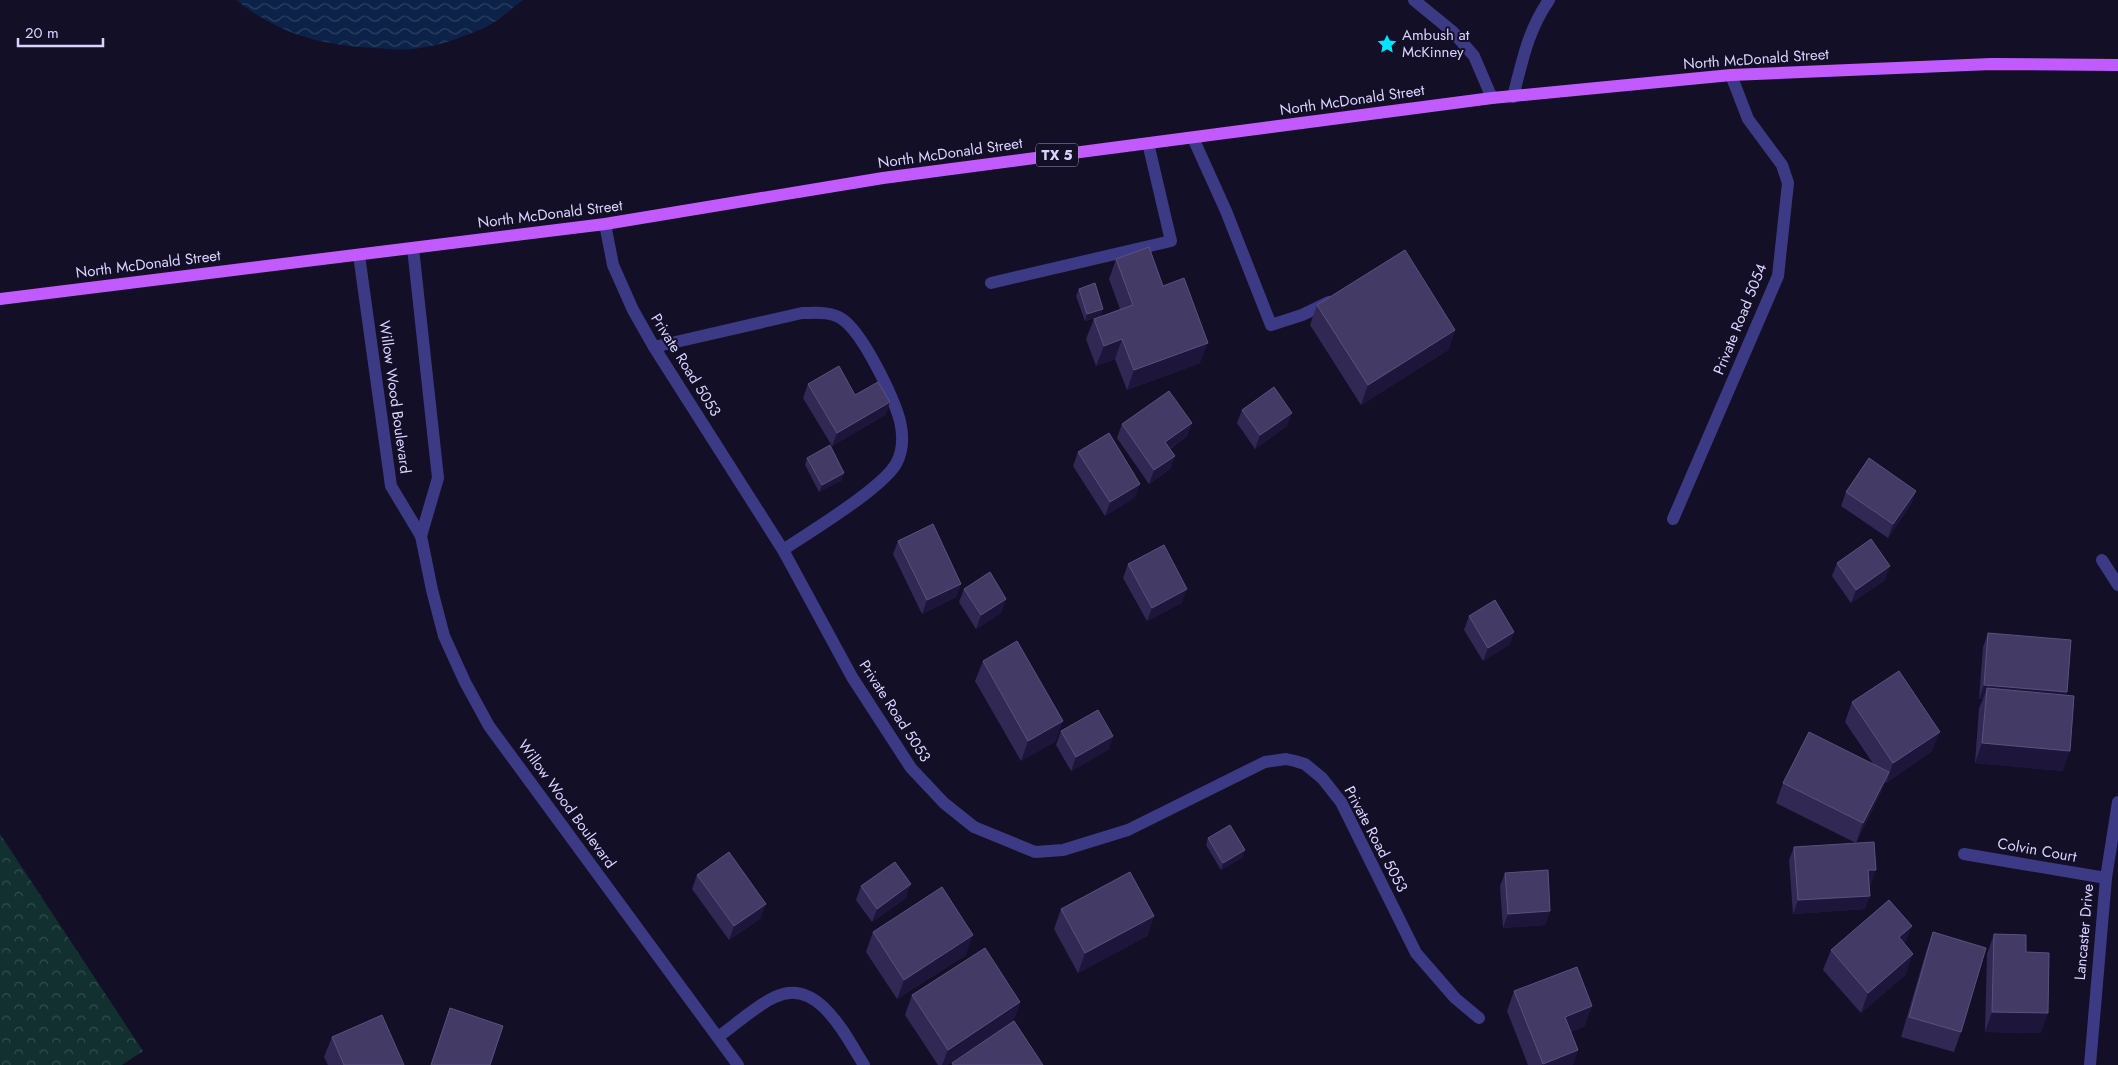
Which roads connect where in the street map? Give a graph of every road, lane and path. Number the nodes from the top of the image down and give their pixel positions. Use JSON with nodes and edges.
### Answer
{"nodes":[{"id":1,"x":1414,"y":0,"type":"edge"},
{"id":2,"x":1548,"y":0,"type":"edge"},
{"id":3,"x":2118,"y":65,"type":"edge"},
{"id":4,"x":1732,"y":75,"type":"junction"},
{"id":5,"x":1513,"y":97,"type":"junction"},
{"id":6,"x":1492,"y":98,"type":"junction"},
{"id":7,"x":1194,"y":138,"type":"junction"},
{"id":8,"x":1148,"y":144,"type":"junction"},
{"id":9,"x":605,"y":224,"type":"junction"},
{"id":10,"x":413,"y":248,"type":"junction"},
{"id":11,"x":359,"y":255,"type":"junction"},
{"id":12,"x":991,"y":283,"type":"dead end"},
{"id":13,"x":1338,"y":296,"type":"edge"},
{"id":14,"x":0,"y":299,"type":"edge"},
{"id":15,"x":654,"y":347,"type":"junction"},
{"id":16,"x":1674,"y":519,"type":"dead end"},
{"id":17,"x":421,"y":536,"type":"junction"},
{"id":18,"x":782,"y":550,"type":"junction"},
{"id":19,"x":2102,"y":560,"type":"dead end"},
{"id":20,"x":2118,"y":585,"type":"edge"},
{"id":21,"x":2118,"y":802,"type":"edge"},
{"id":22,"x":1964,"y":854,"type":"dead end"},
{"id":23,"x":2106,"y":878,"type":"junction"},
{"id":24,"x":1479,"y":1018,"type":"dead end"},
{"id":25,"x":718,"y":1037,"type":"junction"},
{"id":26,"x":738,"y":1065,"type":"edge"},
{"id":27,"x":864,"y":1065,"type":"edge"},
{"id":28,"x":2090,"y":1065,"type":"edge"}],
"edges":[{"from":1,"to":6,"type":"street"},
{"from":2,"to":5,"type":"street"},
{"from":3,"to":4,"type":"main road","name":"North McDonald Street","number":"TX 5"},
{"from":4,"to":5,"type":"main road","name":"North McDonald Street","number":"TX 5"},
{"from":4,"to":16,"type":"street","name":"Private Road 5054"},
{"from":5,"to":6,"type":"main road","name":"North McDonald Street","number":"TX 5"},
{"from":6,"to":7,"type":"main road","name":"North McDonald Street","number":"TX 5"},
{"from":7,"to":8,"type":"main road","name":"North McDonald Street","number":"TX 5"},
{"from":7,"to":13,"type":"street"},
{"from":8,"to":9,"type":"main road","name":"North McDonald Street","number":"TX 5"},
{"from":8,"to":12,"type":"street"},
{"from":9,"to":10,"type":"main road","name":"North McDonald Street","number":"TX 5"},
{"from":9,"to":15,"type":"street","name":"Private Road 5053"},
{"from":10,"to":11,"type":"main road","name":"North McDonald Street","number":"TX 5"},
{"from":10,"to":17,"type":"street","name":"Willow Wood Boulevard"},
{"from":11,"to":14,"type":"main road","name":"North McDonald Street","number":"TX 5"},
{"from":11,"to":17,"type":"street","name":"Willow Wood Boulevard"},
{"from":15,"to":18,"type":"street","name":"Private Road 5053"},
{"from":15,"to":18,"type":"street"},
{"from":17,"to":25,"type":"street","name":"Willow Wood Boulevard"},
{"from":18,"to":24,"type":"street","name":"Private Road 5053"},
{"from":19,"to":20,"type":"street"},
{"from":21,"to":23,"type":"street","name":"Lancaster Drive"},
{"from":22,"to":23,"type":"street","name":"Colvin Court"},
{"from":23,"to":28,"type":"street","name":"Lancaster Drive"},
{"from":25,"to":26,"type":"street","name":"Willow Wood Boulevard"},
{"from":25,"to":27,"type":"street"}]}
